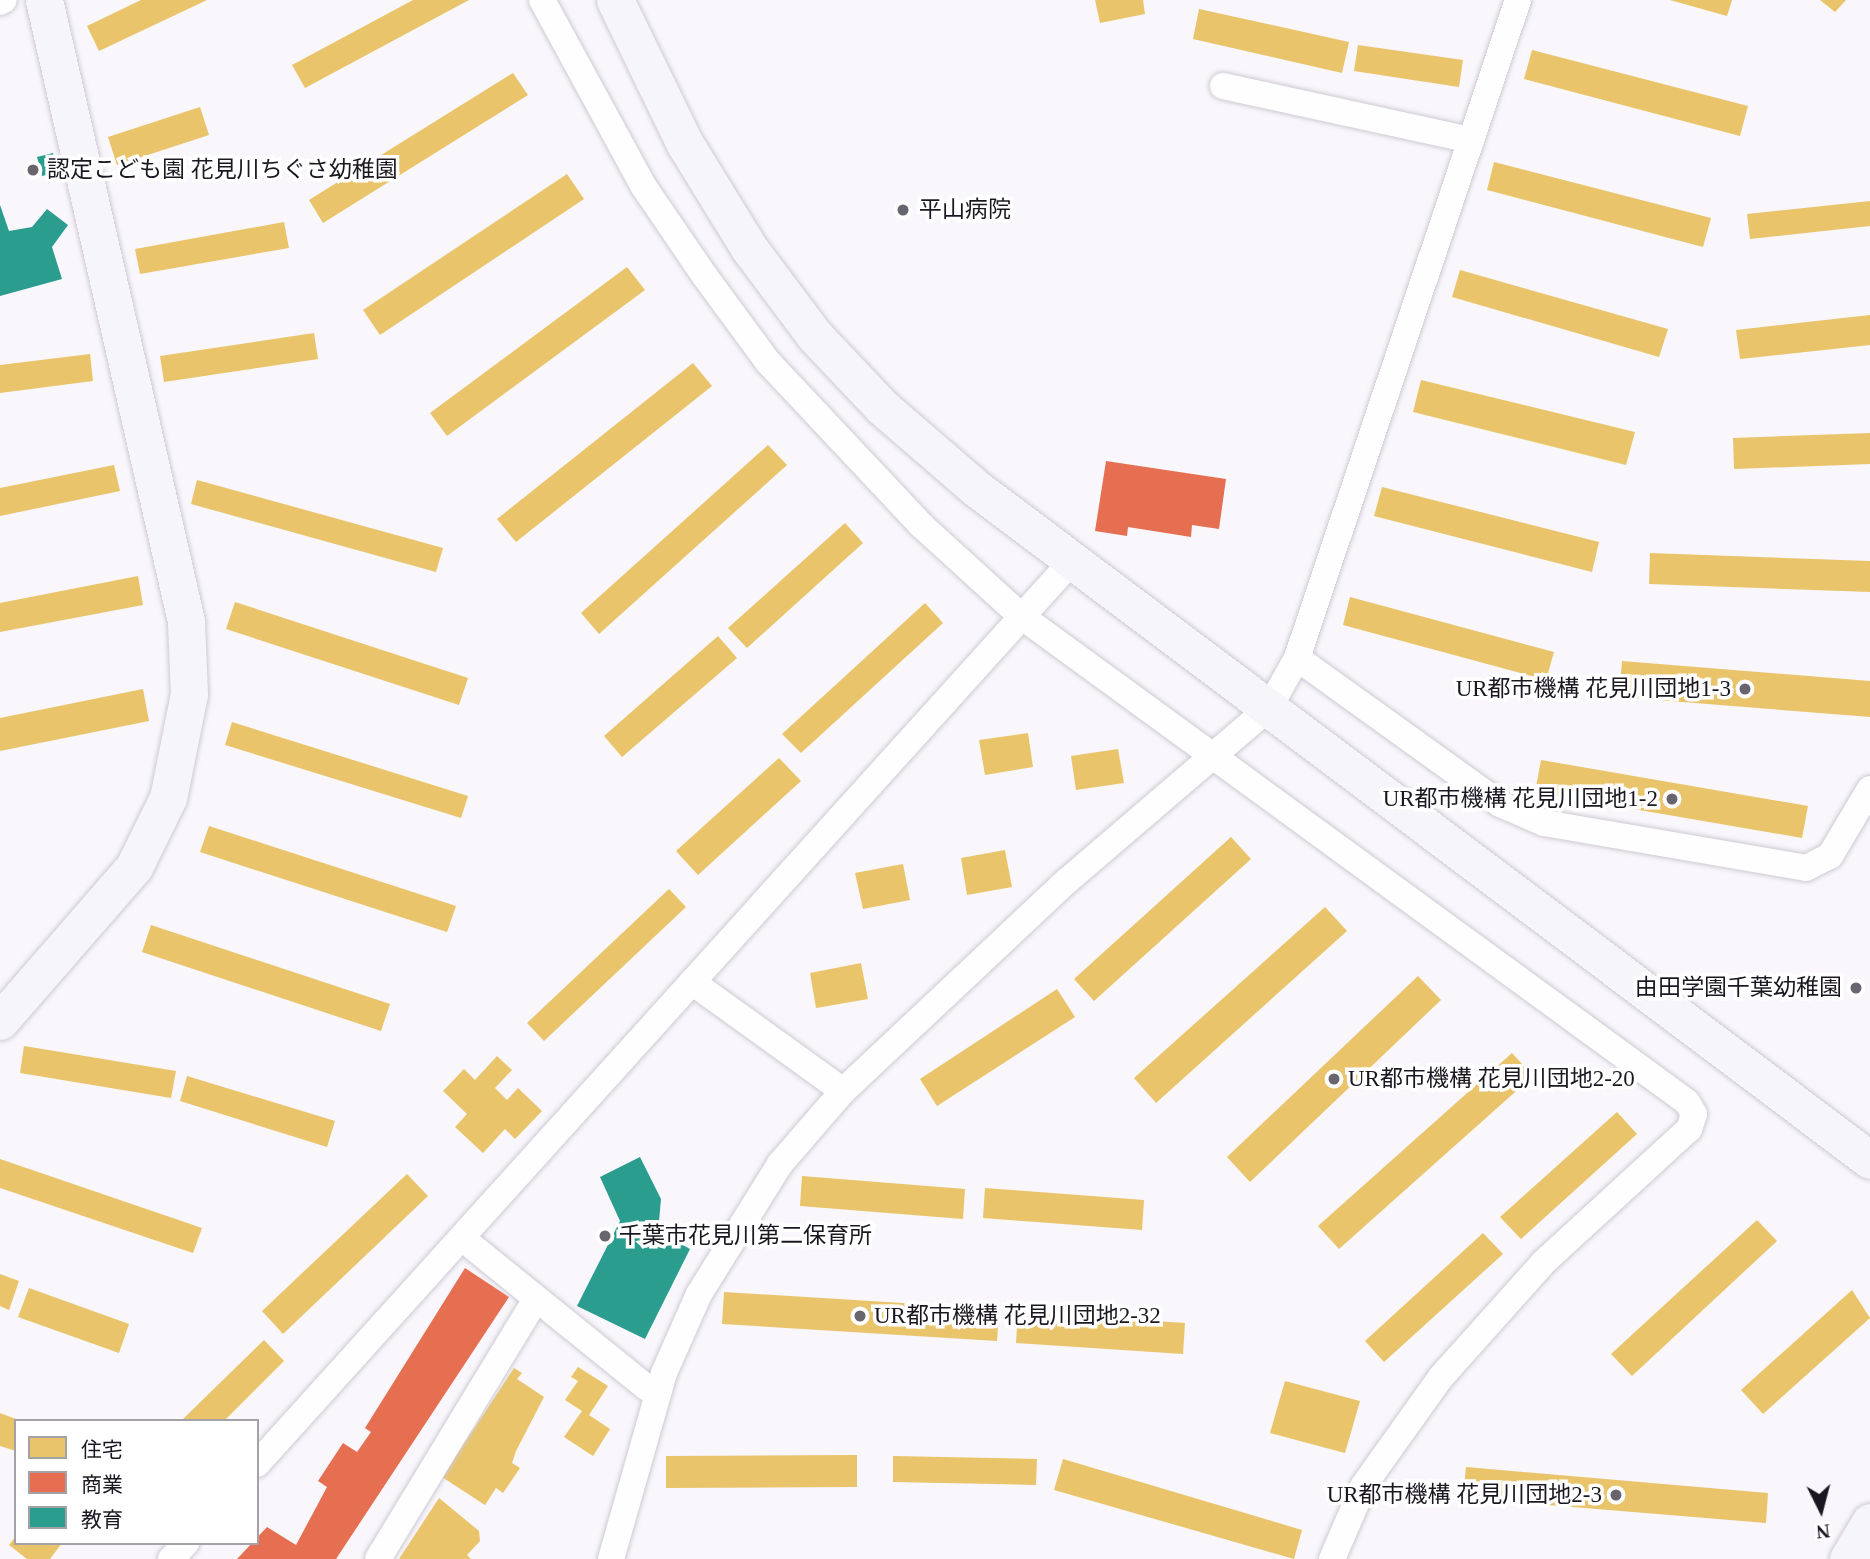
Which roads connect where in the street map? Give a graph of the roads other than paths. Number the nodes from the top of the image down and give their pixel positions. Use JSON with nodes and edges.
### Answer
{"nodes":[{"id":1,"x":44,"y":0,"type":"edge"},
{"id":2,"x":542,"y":0,"type":"edge"},
{"id":3,"x":1518,"y":0,"type":"edge"},
{"id":4,"x":622,"y":8,"type":"edge"},
{"id":5,"x":1223,"y":86,"type":"dead end"},
{"id":6,"x":1471,"y":139,"type":"junction"},
{"id":7,"x":1072,"y":561,"type":"junction"},
{"id":8,"x":1021,"y":616,"type":"junction"},
{"id":9,"x":1297,"y":658,"type":"junction"},
{"id":10,"x":1269,"y":708,"type":"junction"},
{"id":11,"x":1209,"y":753,"type":"junction"},
{"id":12,"x":1870,"y":789,"type":"edge"},
{"id":13,"x":692,"y":982,"type":"junction"},
{"id":14,"x":0,"y":1021,"type":"edge"},
{"id":15,"x":843,"y":1091,"type":"junction"},
{"id":16,"x":1870,"y":1160,"type":"edge"},
{"id":17,"x":473,"y":1247,"type":"dead end"},
{"id":18,"x":535,"y":1301,"type":"junction"},
{"id":19,"x":647,"y":1388,"type":"dead end"},
{"id":20,"x":259,"y":1462,"type":"edge"},
{"id":21,"x":1870,"y":1522,"type":"edge"},
{"id":22,"x":184,"y":1545,"type":"edge"},
{"id":23,"x":172,"y":1559,"type":"edge"},
{"id":24,"x":378,"y":1559,"type":"edge"},
{"id":25,"x":611,"y":1559,"type":"edge"},
{"id":26,"x":1332,"y":1559,"type":"edge"},
{"id":27,"x":1848,"y":1559,"type":"edge"}],
"edges":[{"from":1,"to":14,"type":"street"},
{"from":2,"to":8,"type":"street"},
{"from":3,"to":6,"type":"street"},
{"from":4,"to":7,"type":"street"},
{"from":5,"to":6,"type":"street"},
{"from":6,"to":9,"type":"street"},
{"from":7,"to":8,"type":"street"},
{"from":7,"to":10,"type":"street"},
{"from":8,"to":11,"type":"street"},
{"from":8,"to":13,"type":"street"},
{"from":9,"to":10,"type":"street"},
{"from":9,"to":12,"type":"street"},
{"from":10,"to":11,"type":"street"},
{"from":10,"to":16,"type":"street"},
{"from":11,"to":15,"type":"street"},
{"from":11,"to":26,"type":"street"},
{"from":13,"to":15,"type":"street"},
{"from":13,"to":20,"type":"street"},
{"from":15,"to":25,"type":"street"},
{"from":17,"to":18,"type":"street"},
{"from":18,"to":19,"type":"street"},
{"from":18,"to":24,"type":"street"},
{"from":21,"to":27,"type":"street"},
{"from":22,"to":23,"type":"street"}]}
